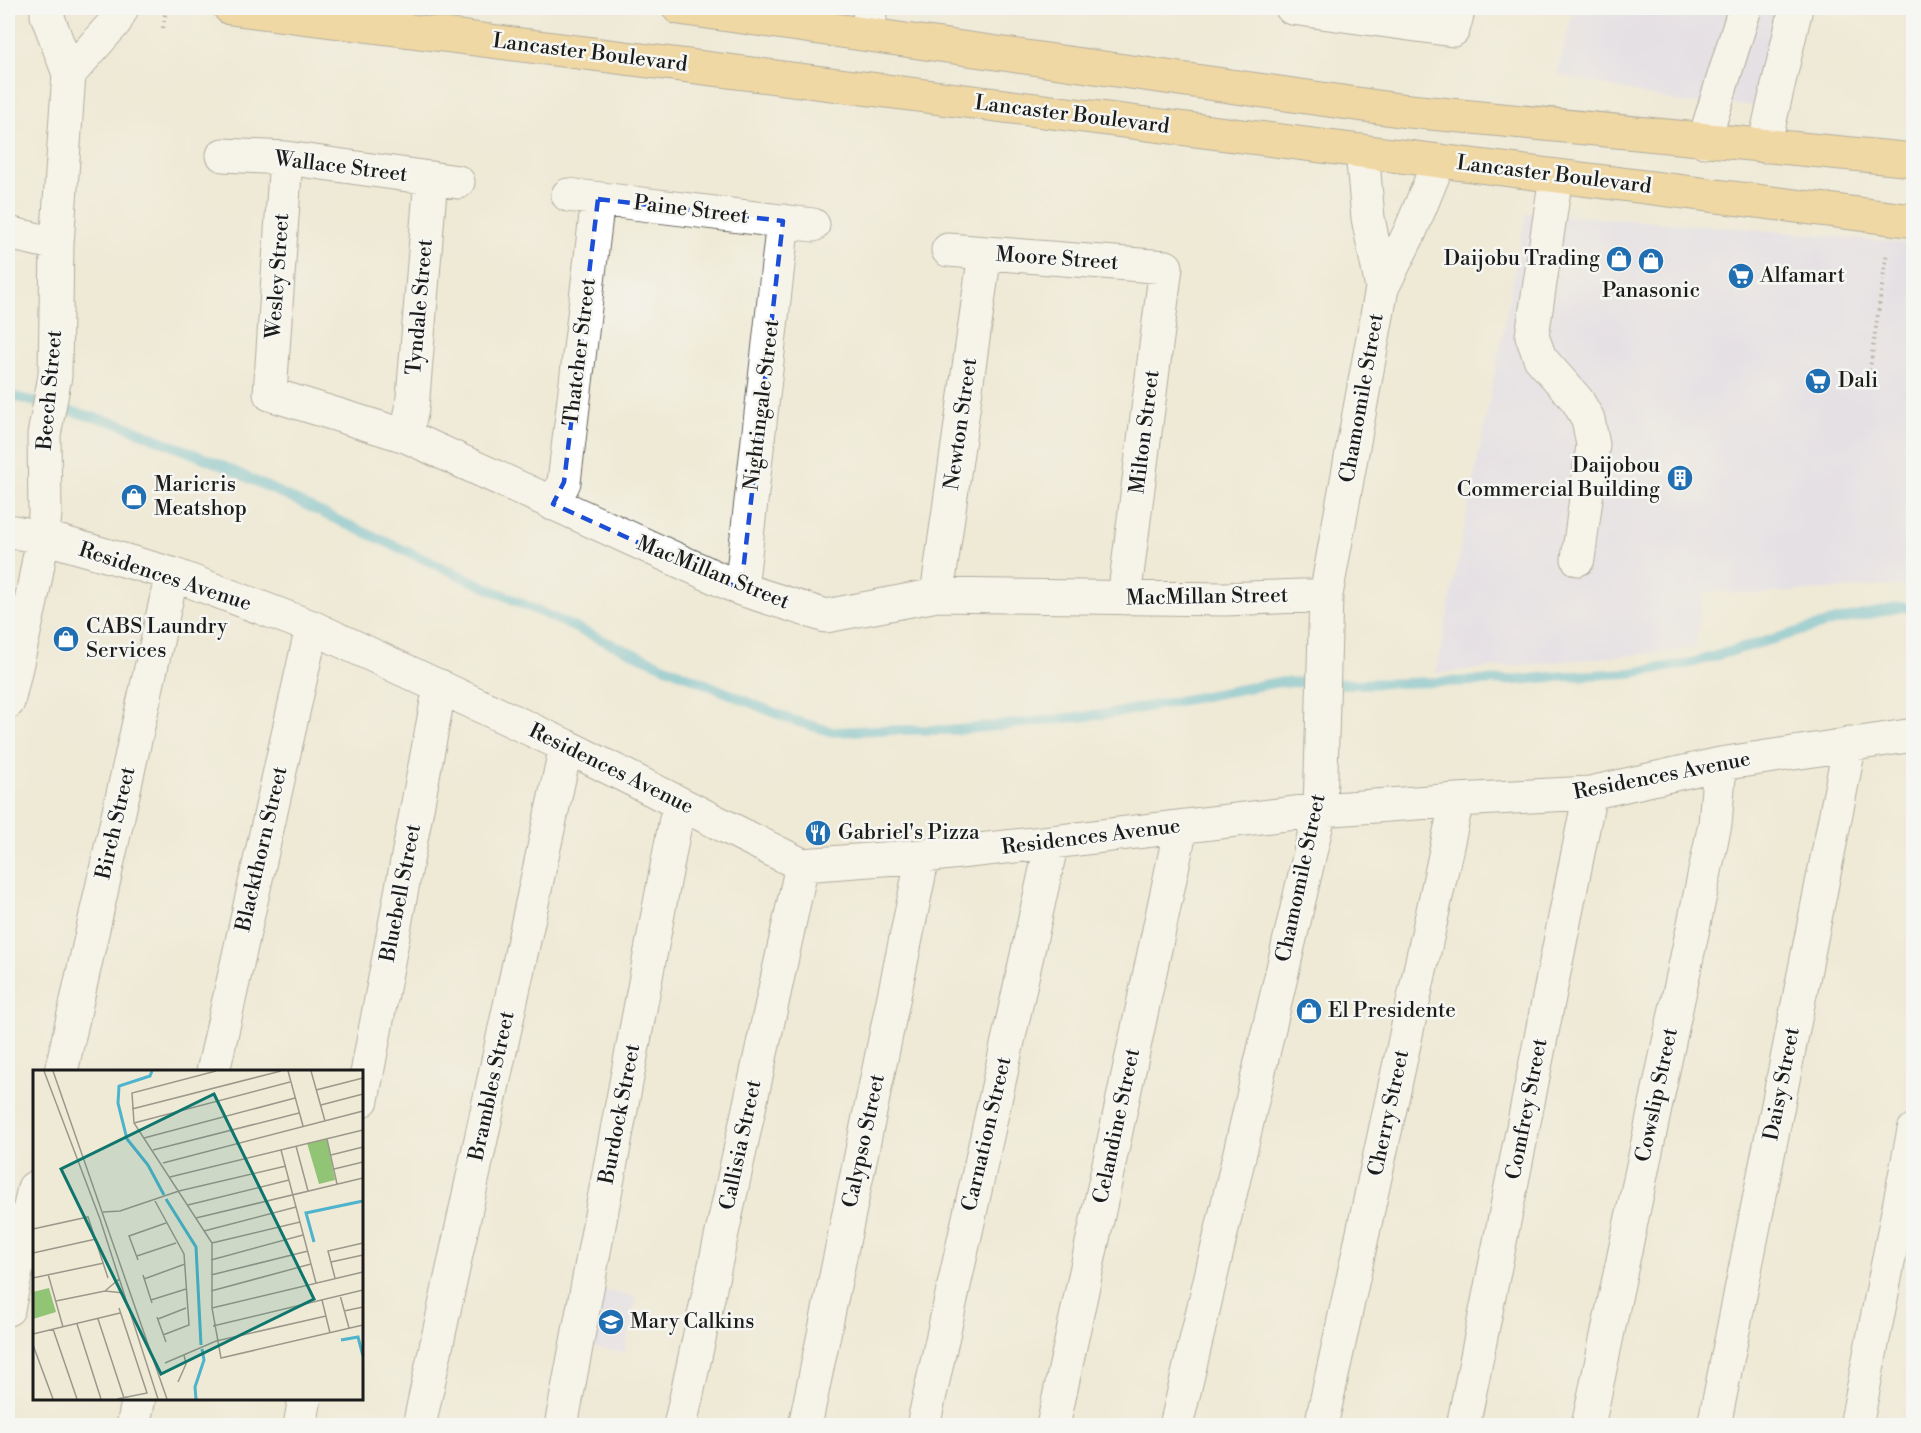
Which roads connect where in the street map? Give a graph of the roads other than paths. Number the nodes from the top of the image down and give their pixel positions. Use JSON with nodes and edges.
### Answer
{"nodes":[{"id":1,"x":47,"y":8,"type":"edge"},
{"id":2,"x":122,"y":8,"type":"edge"},
{"id":3,"x":230,"y":8,"type":"edge"},
{"id":4,"x":679,"y":8,"type":"edge"},
{"id":5,"x":1292,"y":8,"type":"edge"},
{"id":6,"x":1745,"y":8,"type":"edge"},
{"id":7,"x":1796,"y":8,"type":"edge"},
{"id":8,"x":750,"y":13,"type":"edge"},
{"id":9,"x":1456,"y":19,"type":"edge"},
{"id":10,"x":870,"y":21,"type":"edge"},
{"id":11,"x":69,"y":74,"type":"junction"},
{"id":12,"x":1704,"y":141,"type":"junction"},
{"id":13,"x":1764,"y":146,"type":"junction"},
{"id":14,"x":1362,"y":151,"type":"junction"},
{"id":15,"x":223,"y":155,"type":"dead end"},
{"id":16,"x":286,"y":158,"type":"junction"},
{"id":17,"x":1914,"y":160,"type":"edge"},
{"id":18,"x":1439,"y":161,"type":"junction"},
{"id":19,"x":1556,"y":176,"type":"junction"},
{"id":20,"x":445,"y":180,"type":"joint"},
{"id":21,"x":583,"y":197,"type":"joint"},
{"id":22,"x":1903,"y":220,"type":"edge"},
{"id":23,"x":798,"y":223,"type":"joint"},
{"id":24,"x":8,"y":233,"type":"edge"},
{"id":25,"x":57,"y":244,"type":"junction"},
{"id":26,"x":948,"y":250,"type":"dead end"},
{"id":27,"x":985,"y":253,"type":"junction"},
{"id":28,"x":1166,"y":267,"type":"joint"},
{"id":29,"x":1382,"y":288,"type":"junction"},
{"id":30,"x":270,"y":394,"type":"joint"},
{"id":31,"x":406,"y":436,"type":"junction"},
{"id":32,"x":553,"y":504,"type":"junction"},
{"id":33,"x":44,"y":525,"type":"junction"},
{"id":34,"x":8,"y":531,"type":"edge"},
{"id":35,"x":1578,"y":559,"type":"dead end"},
{"id":36,"x":172,"y":574,"type":"junction"},
{"id":37,"x":741,"y":589,"type":"junction"},
{"id":38,"x":937,"y":594,"type":"junction"},
{"id":39,"x":1326,"y":595,"type":"junction"},
{"id":40,"x":1124,"y":598,"type":"junction"},
{"id":41,"x":312,"y":627,"type":"junction"},
{"id":42,"x":440,"y":686,"type":"junction"},
{"id":43,"x":8,"y":702,"type":"edge"},
{"id":44,"x":1914,"y":735,"type":"edge"},
{"id":45,"x":1850,"y":743,"type":"junction"},
{"id":46,"x":566,"y":746,"type":"junction"},
{"id":47,"x":1720,"y":764,"type":"junction"},
{"id":48,"x":1590,"y":793,"type":"junction"},
{"id":49,"x":1457,"y":800,"type":"junction"},
{"id":50,"x":679,"y":803,"type":"junction"},
{"id":51,"x":1320,"y":810,"type":"junction"},
{"id":52,"x":1181,"y":827,"type":"junction"},
{"id":53,"x":1052,"y":842,"type":"junction"},
{"id":54,"x":923,"y":856,"type":"junction"},
{"id":55,"x":802,"y":865,"type":"junction"},
{"id":56,"x":61,"y":1070,"type":"edge"},
{"id":57,"x":213,"y":1070,"type":"edge"},
{"id":58,"x":363,"y":1095,"type":"edge"},
{"id":59,"x":1914,"y":1130,"type":"edge"},
{"id":60,"x":33,"y":1193,"type":"edge"},
{"id":61,"x":8,"y":1309,"type":"edge"},
{"id":62,"x":139,"y":1400,"type":"edge"},
{"id":63,"x":305,"y":1400,"type":"edge"},
{"id":64,"x":133,"y":1425,"type":"edge"},
{"id":65,"x":300,"y":1425,"type":"edge"},
{"id":66,"x":419,"y":1425,"type":"edge"},
{"id":67,"x":561,"y":1425,"type":"edge"},
{"id":68,"x":680,"y":1425,"type":"edge"},
{"id":69,"x":805,"y":1425,"type":"edge"},
{"id":70,"x":923,"y":1425,"type":"edge"},
{"id":71,"x":1053,"y":1425,"type":"edge"},
{"id":72,"x":1176,"y":1425,"type":"edge"},
{"id":73,"x":1321,"y":1425,"type":"edge"},
{"id":74,"x":1463,"y":1425,"type":"edge"},
{"id":75,"x":1588,"y":1425,"type":"edge"},
{"id":76,"x":1714,"y":1425,"type":"edge"},
{"id":77,"x":1856,"y":1425,"type":"edge"}],
"edges":[{"from":1,"to":11,"type":"street","name":"Beech Street"},
{"from":2,"to":11,"type":"street"},
{"from":3,"to":14,"type":"main road","name":"Lancaster Boulevard"},
{"from":4,"to":8,"type":"main road"},
{"from":5,"to":9,"type":"street"},
{"from":6,"to":12,"type":"street"},
{"from":7,"to":13,"type":"street"},
{"from":8,"to":10,"type":"main road"},
{"from":10,"to":12,"type":"main road"},
{"from":11,"to":25,"type":"street","name":"Beech Street"},
{"from":12,"to":13,"type":"main road"},
{"from":13,"to":17,"type":"main road"},
{"from":14,"to":18,"type":"main road","name":"Lancaster Boulevard"},
{"from":14,"to":29,"type":"street","name":"Chamomile Street"},
{"from":15,"to":16,"type":"street","name":"Wallace Street"},
{"from":16,"to":20,"type":"street","name":"Wallace Street"},
{"from":16,"to":30,"type":"street","name":"Wesley Street"},
{"from":18,"to":19,"type":"main road","name":"Lancaster Boulevard"},
{"from":18,"to":29,"type":"street","name":"Chamomile Street"},
{"from":19,"to":22,"type":"main road","name":"Lancaster Boulevard"},
{"from":19,"to":35,"type":"street"},
{"from":20,"to":31,"type":"street","name":"Tyndale Street"},
{"from":21,"to":23,"type":"street","name":"Paine Street"},
{"from":21,"to":32,"type":"street","name":"Thatcher Street"},
{"from":23,"to":37,"type":"street","name":"Nightingale Street"},
{"from":24,"to":25,"type":"street"},
{"from":25,"to":33,"type":"street","name":"Beech Street"},
{"from":26,"to":27,"type":"street","name":"Moore Street"},
{"from":27,"to":28,"type":"street","name":"Moore Street"},
{"from":27,"to":38,"type":"street","name":"Newton Street"},
{"from":28,"to":40,"type":"street","name":"Milton Street"},
{"from":29,"to":39,"type":"street","name":"Chamomile Street"},
{"from":30,"to":31,"type":"street","name":"MacMillan Street"},
{"from":31,"to":32,"type":"street","name":"MacMillan Street"},
{"from":32,"to":37,"type":"street","name":"MacMillan Street"},
{"from":33,"to":34,"type":"street","name":"Residences Avenue"},
{"from":33,"to":36,"type":"street","name":"Residences Avenue"},
{"from":33,"to":43,"type":"street","name":"Beech Street"},
{"from":36,"to":41,"type":"street","name":"Residences Avenue"},
{"from":36,"to":56,"type":"street","name":"Birch Street"},
{"from":37,"to":38,"type":"street","name":"MacMillan Street"},
{"from":38,"to":40,"type":"street","name":"MacMillan Street"},
{"from":39,"to":40,"type":"street","name":"MacMillan Street"},
{"from":39,"to":51,"type":"street","name":"Chamomile Street"},
{"from":41,"to":42,"type":"street","name":"Residences Avenue"},
{"from":41,"to":57,"type":"street","name":"Blackthorn Street"},
{"from":42,"to":46,"type":"street","name":"Residences Avenue"},
{"from":42,"to":58,"type":"street","name":"Bluebell Street"},
{"from":44,"to":45,"type":"street","name":"Residences Avenue"},
{"from":45,"to":47,"type":"street","name":"Residences Avenue"},
{"from":45,"to":76,"type":"street","name":"Daisy Street"},
{"from":46,"to":50,"type":"street","name":"Residences Avenue"},
{"from":46,"to":66,"type":"street","name":"Brambles Street"},
{"from":47,"to":48,"type":"street","name":"Residences Avenue"},
{"from":47,"to":75,"type":"street","name":"Cowslip Street"},
{"from":48,"to":49,"type":"street","name":"Residences Avenue"},
{"from":48,"to":74,"type":"street","name":"Comfrey Street"},
{"from":49,"to":51,"type":"street","name":"Residences Avenue"},
{"from":49,"to":73,"type":"street","name":"Cherry Street"},
{"from":50,"to":55,"type":"street","name":"Residences Avenue"},
{"from":50,"to":67,"type":"street","name":"Burdock Street"},
{"from":51,"to":52,"type":"street","name":"Residences Avenue"},
{"from":51,"to":72,"type":"street","name":"Chamomile Street"},
{"from":52,"to":53,"type":"street","name":"Residences Avenue"},
{"from":52,"to":71,"type":"street","name":"Celandine Street"},
{"from":53,"to":54,"type":"street","name":"Residences Avenue"},
{"from":53,"to":70,"type":"street","name":"Carnation Street"},
{"from":54,"to":55,"type":"street","name":"Residences Avenue"},
{"from":54,"to":69,"type":"street","name":"Calypso Street"},
{"from":55,"to":68,"type":"street","name":"Callisia Street"},
{"from":59,"to":77,"type":"street"},
{"from":60,"to":61,"type":"street"},
{"from":62,"to":64,"type":"street"},
{"from":63,"to":65,"type":"street"}]}
